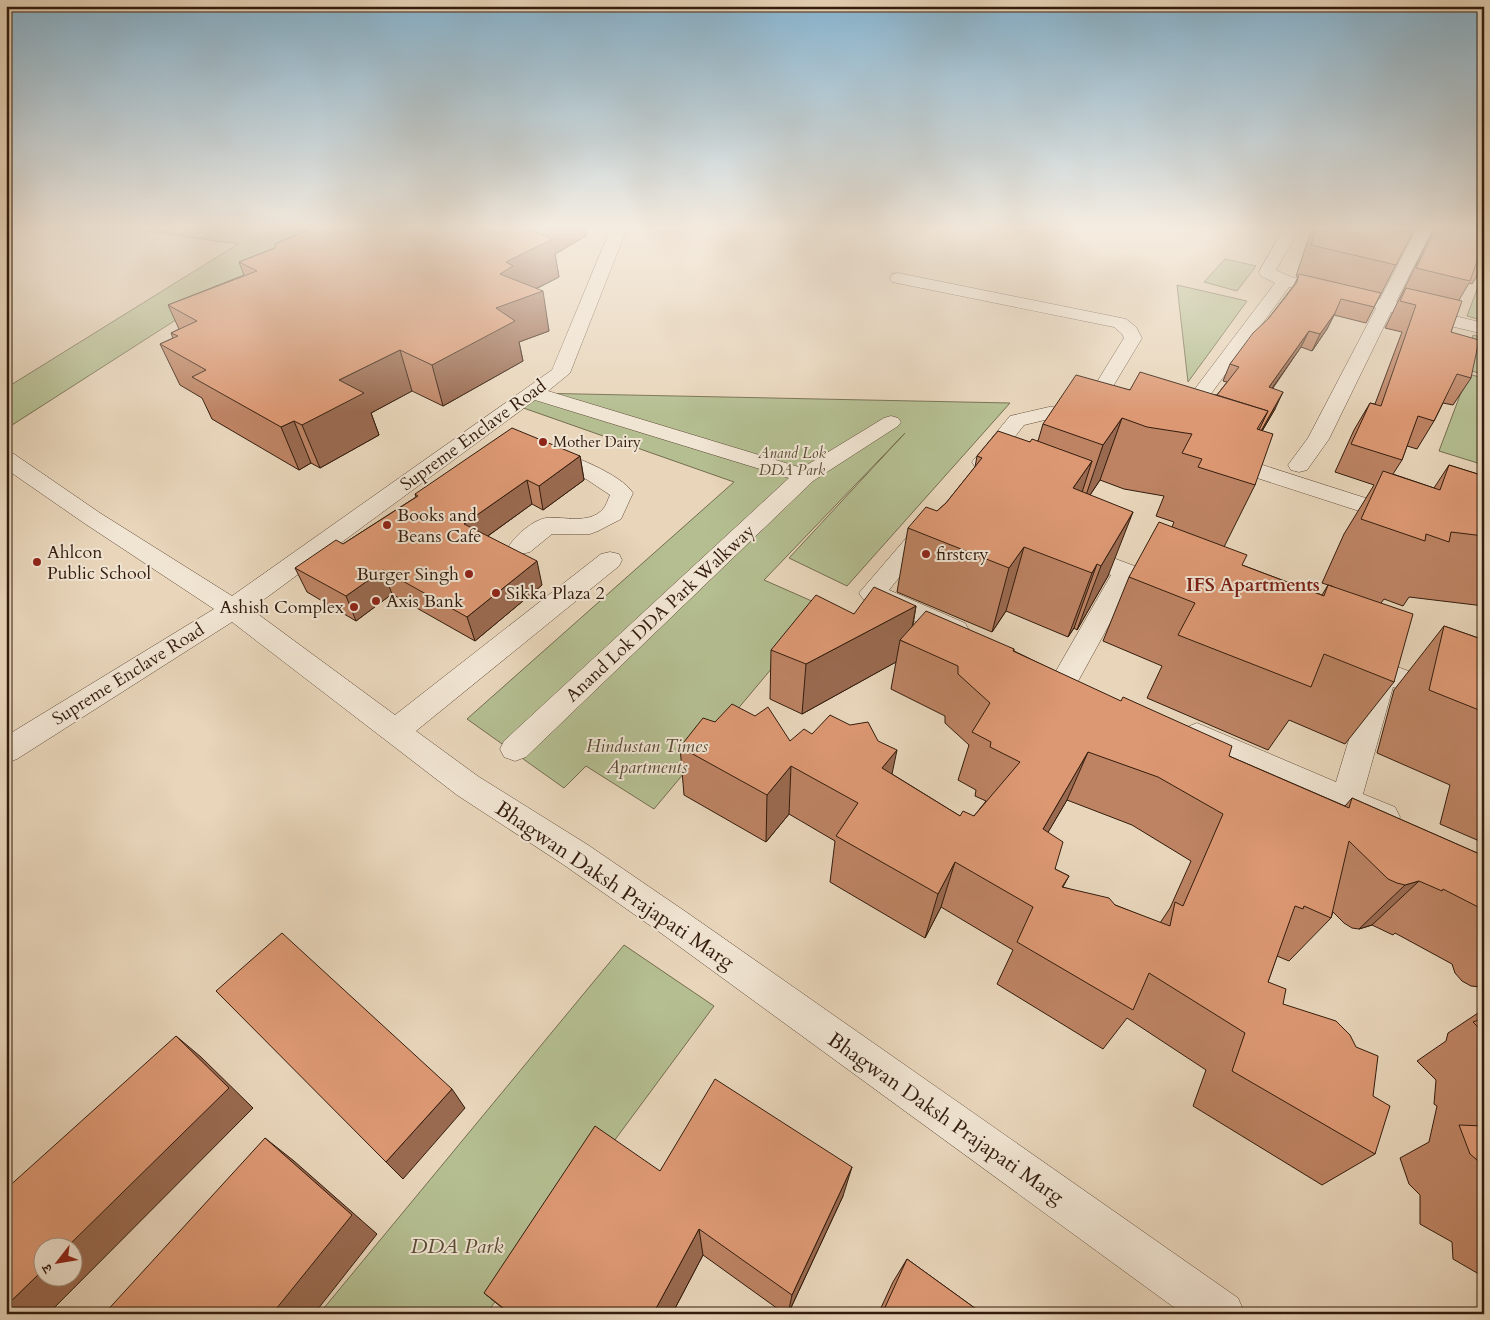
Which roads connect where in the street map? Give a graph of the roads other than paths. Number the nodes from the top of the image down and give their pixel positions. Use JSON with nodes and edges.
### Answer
{"nodes":[{"id":1,"x":594,"y":290,"type":"edge"},
{"id":2,"x":955,"y":290,"type":"edge"},
{"id":3,"x":1279,"y":290,"type":"edge"},
{"id":4,"x":1322,"y":290,"type":"edge"},
{"id":5,"x":1396,"y":290,"type":"edge"},
{"id":6,"x":1388,"y":305,"type":"junction"},
{"id":7,"x":1484,"y":329,"type":"edge"},
{"id":8,"x":532,"y":393,"type":"junction"},
{"id":9,"x":1198,"y":398,"type":"edge"},
{"id":10,"x":892,"y":422,"type":"dead end"},
{"id":11,"x":484,"y":428,"type":"junction"},
{"id":12,"x":507,"y":437,"type":"edge"},
{"id":13,"x":532,"y":448,"type":"edge"},
{"id":14,"x":1210,"y":454,"type":"edge"},
{"id":15,"x":6,"y":459,"type":"edge"},
{"id":16,"x":1299,"y":466,"type":"dead end"},
{"id":17,"x":805,"y":476,"type":"junction"},
{"id":18,"x":989,"y":482,"type":"edge"},
{"id":19,"x":940,"y":512,"type":"edge"},
{"id":20,"x":1418,"y":522,"type":"edge"},
{"id":21,"x":1092,"y":530,"type":"edge"},
{"id":22,"x":521,"y":546,"type":"dead end"},
{"id":23,"x":610,"y":560,"type":"dead end"},
{"id":24,"x":1126,"y":571,"type":"junction"},
{"id":25,"x":1190,"y":597,"type":"edge"},
{"id":26,"x":233,"y":609,"type":"junction"},
{"id":27,"x":978,"y":639,"type":"edge"},
{"id":28,"x":1337,"y":654,"type":"edge"},
{"id":29,"x":1039,"y":666,"type":"edge"},
{"id":30,"x":1383,"y":673,"type":"junction"},
{"id":31,"x":1066,"y":678,"type":"junction"},
{"id":32,"x":1093,"y":690,"type":"edge"},
{"id":33,"x":1457,"y":702,"type":"edge"},
{"id":34,"x":1174,"y":725,"type":"edge"},
{"id":35,"x":394,"y":732,"type":"junction"},
{"id":36,"x":6,"y":750,"type":"edge"},
{"id":37,"x":515,"y":750,"type":"dead end"},
{"id":38,"x":1346,"y":800,"type":"junction"},
{"id":39,"x":1406,"y":827,"type":"edge"},
{"id":40,"x":1222,"y":1314,"type":"edge"}],
"edges":[{"from":1,"to":8,"type":"street","name":"Supreme Enclave Road"},
{"from":2,"to":18,"type":"street"},
{"from":3,"to":9,"type":"street"},
{"from":4,"to":6,"type":"street"},
{"from":5,"to":6,"type":"street"},
{"from":6,"to":7,"type":"street"},
{"from":6,"to":16,"type":"street"},
{"from":8,"to":11,"type":"street","name":"Supreme Enclave Road"},
{"from":8,"to":17,"type":"street"},
{"from":10,"to":17,"type":"street","name":"Anand Lok DDA Park Walkway"},
{"from":11,"to":12,"type":"street"},
{"from":11,"to":26,"type":"street","name":"Supreme Enclave Road"},
{"from":13,"to":22,"type":"street"},
{"from":14,"to":20,"type":"street"},
{"from":15,"to":26,"type":"street","name":"Bhagwan Daksh Prajapati Marg"},
{"from":17,"to":37,"type":"street","name":"Anand Lok DDA Park Walkway"},
{"from":19,"to":27,"type":"street"},
{"from":21,"to":24,"type":"street"},
{"from":23,"to":35,"type":"street"},
{"from":24,"to":25,"type":"street"},
{"from":24,"to":31,"type":"street"},
{"from":26,"to":35,"type":"street","name":"Bhagwan Daksh Prajapati Marg"},
{"from":26,"to":36,"type":"street","name":"Supreme Enclave Road"},
{"from":28,"to":30,"type":"street"},
{"from":29,"to":31,"type":"street"},
{"from":30,"to":33,"type":"street"},
{"from":30,"to":38,"type":"street"},
{"from":31,"to":32,"type":"street"},
{"from":34,"to":38,"type":"street"},
{"from":35,"to":40,"type":"street","name":"Bhagwan Daksh Prajapati Marg"},
{"from":38,"to":39,"type":"street"}]}
